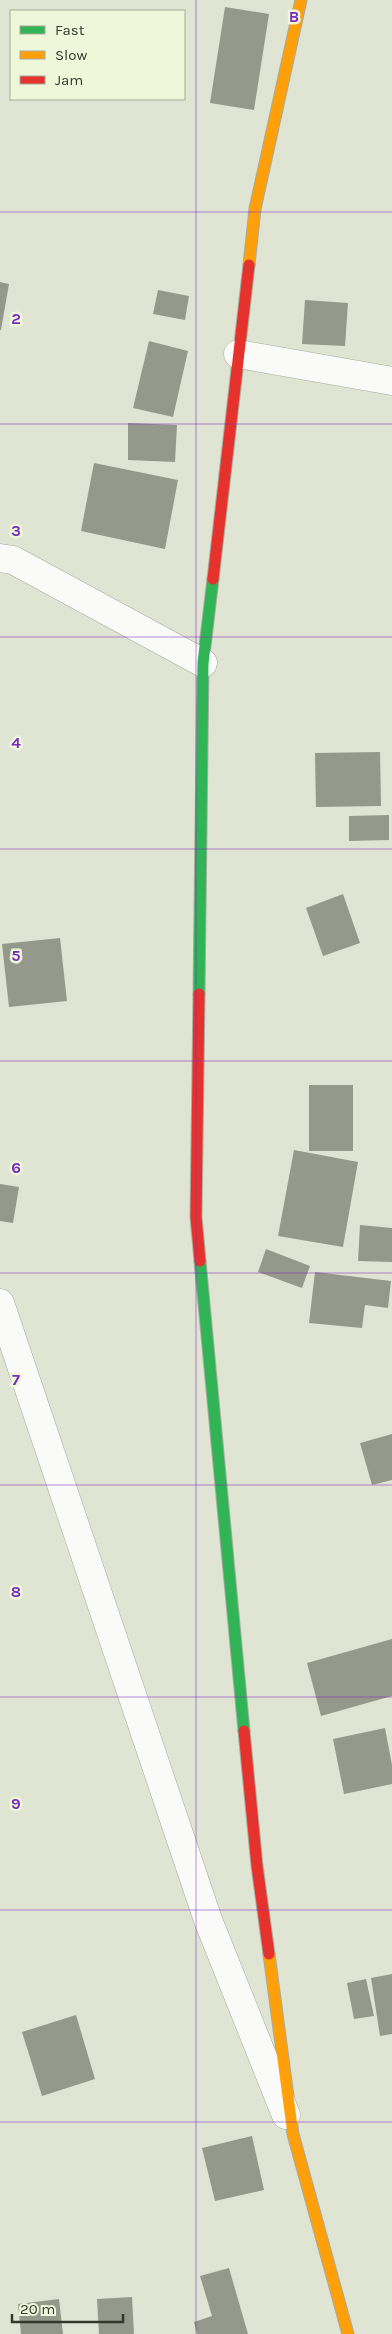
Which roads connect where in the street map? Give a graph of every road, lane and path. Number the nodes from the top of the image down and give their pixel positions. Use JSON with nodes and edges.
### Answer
{"nodes":[{"id":1,"x":301,"y":0,"type":"edge"},
{"id":2,"x":238,"y":354,"type":"junction"},
{"id":3,"x":392,"y":380,"type":"edge"},
{"id":4,"x":0,"y":558,"type":"edge"},
{"id":5,"x":203,"y":663,"type":"junction"},
{"id":6,"x":0,"y":1303,"type":"edge"},
{"id":7,"x":293,"y":2134,"type":"junction"},
{"id":8,"x":348,"y":2334,"type":"edge"}],
"edges":[{"from":1,"to":2,"type":"street"},
{"from":2,"to":3,"type":"street"},
{"from":2,"to":5,"type":"street"},
{"from":4,"to":5,"type":"street"},
{"from":5,"to":7,"type":"street"},
{"from":6,"to":7,"type":"street"},
{"from":7,"to":8,"type":"street"}]}
